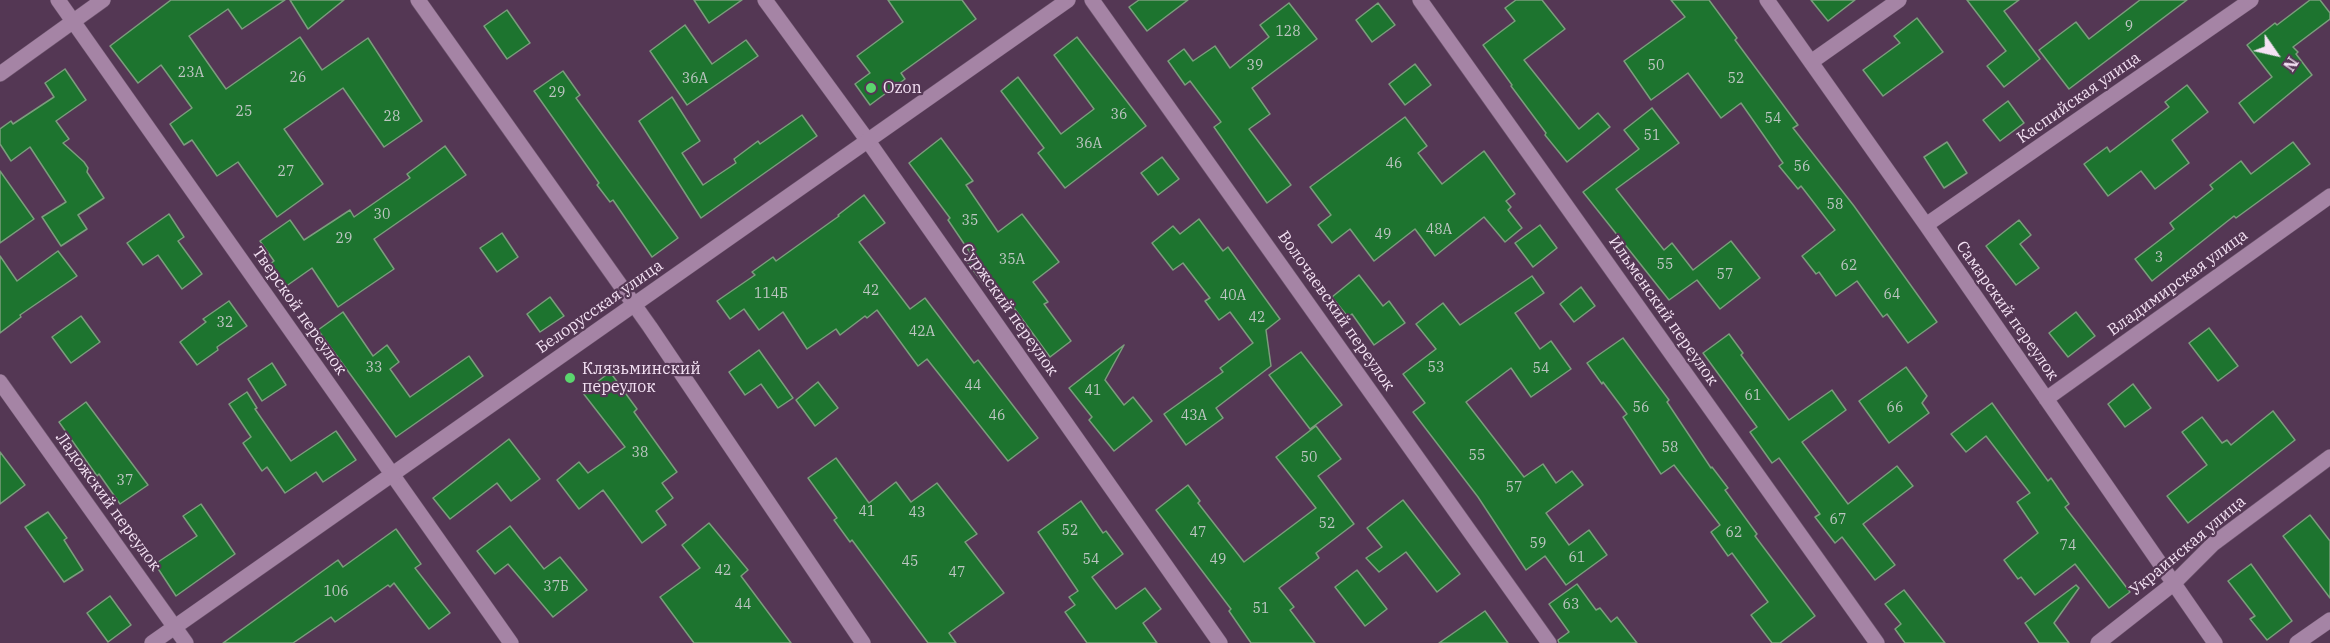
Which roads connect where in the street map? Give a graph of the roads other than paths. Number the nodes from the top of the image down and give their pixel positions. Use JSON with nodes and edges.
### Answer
{"nodes":[{"id":1,"x":58,"y":0,"type":"edge"},
{"id":2,"x":103,"y":0,"type":"edge"},
{"id":3,"x":418,"y":0,"type":"edge"},
{"id":4,"x":765,"y":0,"type":"edge"},
{"id":5,"x":1068,"y":0,"type":"edge"},
{"id":6,"x":1092,"y":0,"type":"edge"},
{"id":7,"x":1420,"y":0,"type":"edge"},
{"id":8,"x":1767,"y":0,"type":"edge"},
{"id":9,"x":1899,"y":0,"type":"edge"},
{"id":10,"x":2251,"y":0,"type":"edge"},
{"id":11,"x":73,"y":22,"type":"junction"},
{"id":12,"x":1811,"y":62,"type":"junction"},
{"id":13,"x":0,"y":74,"type":"edge"},
{"id":14,"x":868,"y":141,"type":"junction"},
{"id":15,"x":2330,"y":196,"type":"edge"},
{"id":16,"x":1926,"y":225,"type":"junction"},
{"id":17,"x":634,"y":305,"type":"junction"},
{"id":18,"x":0,"y":382,"type":"edge"},
{"id":19,"x":2046,"y":399,"type":"junction"},
{"id":20,"x":2330,"y":457,"type":"edge"},
{"id":21,"x":392,"y":475,"type":"junction"},
{"id":22,"x":2173,"y":584,"type":"junction"},
{"id":23,"x":2330,"y":620,"type":"edge"},
{"id":24,"x":175,"y":627,"type":"junction"},
{"id":25,"x":152,"y":643,"type":"edge"},
{"id":26,"x":186,"y":643,"type":"edge"},
{"id":27,"x":511,"y":643,"type":"edge"},
{"id":28,"x":863,"y":643,"type":"edge"},
{"id":29,"x":1220,"y":643,"type":"edge"},
{"id":30,"x":1549,"y":643,"type":"edge"},
{"id":31,"x":1877,"y":643,"type":"edge"},
{"id":32,"x":2098,"y":643,"type":"edge"},
{"id":33,"x":2215,"y":643,"type":"edge"},
{"id":34,"x":2297,"y":643,"type":"edge"}],
"edges":[{"from":1,"to":11,"type":"street","name":"Тверской переулок"},
{"from":2,"to":11,"type":"street"},
{"from":3,"to":17,"type":"street"},
{"from":4,"to":14,"type":"street","name":"Суржский переулок"},
{"from":5,"to":14,"type":"street","name":"Белорусская улица"},
{"from":6,"to":30,"type":"street","name":"Волочаевский переулок"},
{"from":7,"to":31,"type":"street","name":"Ильменский переулок"},
{"from":8,"to":12,"type":"street","name":"Самарский переулок"},
{"from":9,"to":12,"type":"street"},
{"from":10,"to":16,"type":"street","name":"Каспийская улица"},
{"from":11,"to":13,"type":"street"},
{"from":11,"to":21,"type":"street","name":"Тверской переулок"},
{"from":12,"to":16,"type":"street","name":"Самарский переулок"},
{"from":14,"to":17,"type":"street","name":"Белорусская улица"},
{"from":14,"to":29,"type":"street","name":"Суржский переулок"},
{"from":15,"to":19,"type":"street","name":"Владимирская улица"},
{"from":16,"to":19,"type":"street","name":"Самарский переулок"},
{"from":17,"to":21,"type":"street","name":"Белорусская улица"},
{"from":17,"to":28,"type":"street"},
{"from":18,"to":24,"type":"street","name":"Ладожский переулок"},
{"from":19,"to":22,"type":"street","name":"Самарский переулок"},
{"from":20,"to":22,"type":"street","name":"Украинская улица"},
{"from":21,"to":24,"type":"street","name":"Белорусская улица"},
{"from":21,"to":27,"type":"street","name":"Тверской переулок"},
{"from":22,"to":32,"type":"street","name":"Украинская улица"},
{"from":22,"to":33,"type":"street","name":"Самарский переулок"},
{"from":23,"to":34,"type":"street"},
{"from":24,"to":25,"type":"street","name":"Белорусская улица"},
{"from":24,"to":26,"type":"street","name":"Ладожский переулок"}]}
